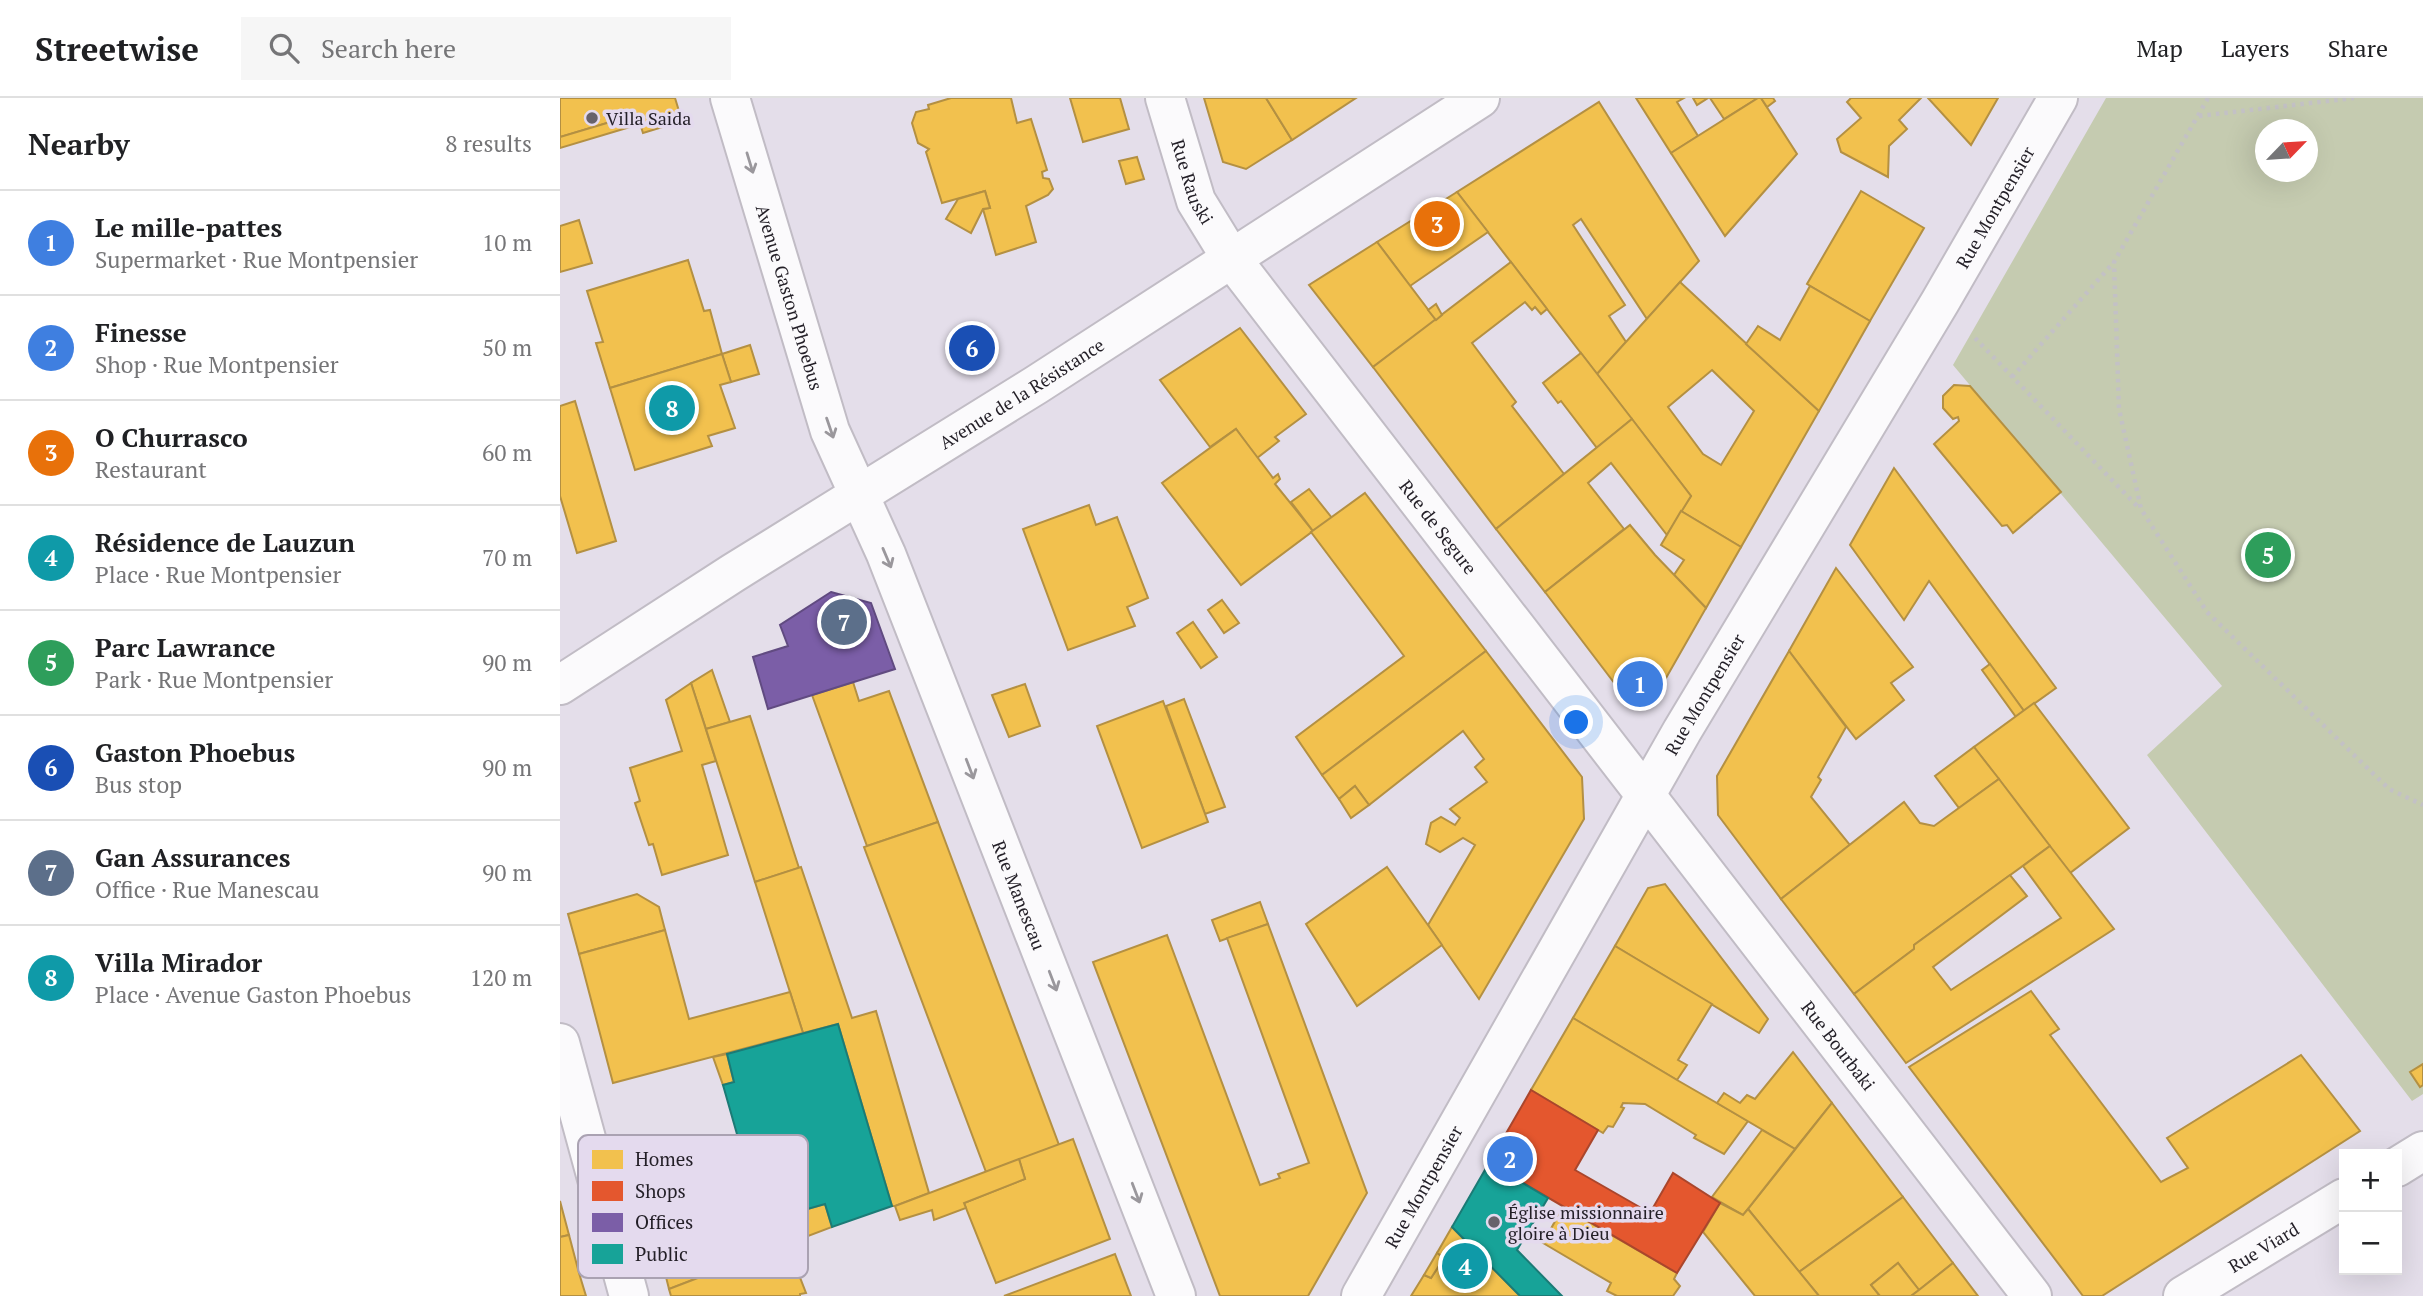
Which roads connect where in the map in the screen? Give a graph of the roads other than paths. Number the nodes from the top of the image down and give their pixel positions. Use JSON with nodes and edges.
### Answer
{"nodes":[{"id":1,"x":730,"y":98,"type":"edge"},
{"id":2,"x":1166,"y":98,"type":"edge"},
{"id":3,"x":1480,"y":98,"type":"edge"},
{"id":4,"x":2058,"y":98,"type":"edge"},
{"id":5,"x":1231,"y":258,"type":"junction"},
{"id":6,"x":859,"y":495,"type":"junction"},
{"id":7,"x":560,"y":685,"type":"edge"},
{"id":8,"x":1646,"y":795,"type":"junction"},
{"id":9,"x":560,"y":1043,"type":"edge"},
{"id":10,"x":585,"y":1135,"type":"edge"},
{"id":11,"x":2423,"y":1151,"type":"edge"},
{"id":12,"x":2402,"y":1164,"type":"edge"},
{"id":13,"x":2339,"y":1201,"type":"edge"},
{"id":14,"x":624,"y":1278,"type":"edge"},
{"id":15,"x":629,"y":1296,"type":"edge"},
{"id":16,"x":1176,"y":1296,"type":"edge"},
{"id":17,"x":1361,"y":1296,"type":"edge"},
{"id":18,"x":2032,"y":1296,"type":"edge"},
{"id":19,"x":2183,"y":1296,"type":"edge"}],
"edges":[{"from":1,"to":6,"type":"street","name":"Avenue Gaston Phoebus","one_way":true},
{"from":2,"to":5,"type":"street","name":"Rue Rauski"},
{"from":3,"to":5,"type":"street","name":"Avenue de la Résistance"},
{"from":4,"to":8,"type":"street","name":"Rue Montpensier"},
{"from":5,"to":6,"type":"street","name":"Avenue de la Résistance"},
{"from":5,"to":8,"type":"street","name":"Rue de Segure"},
{"from":6,"to":7,"type":"street","name":"Avenue de la Résistance"},
{"from":6,"to":16,"type":"street","name":"Rue Manescau","one_way":true},
{"from":8,"to":17,"type":"street","name":"Rue Montpensier"},
{"from":8,"to":18,"type":"street","name":"Rue Bourbaki"},
{"from":9,"to":10,"type":"street"},
{"from":11,"to":12,"type":"street"},
{"from":13,"to":19,"type":"street","name":"Rue Viard"},
{"from":14,"to":15,"type":"street"}]}
